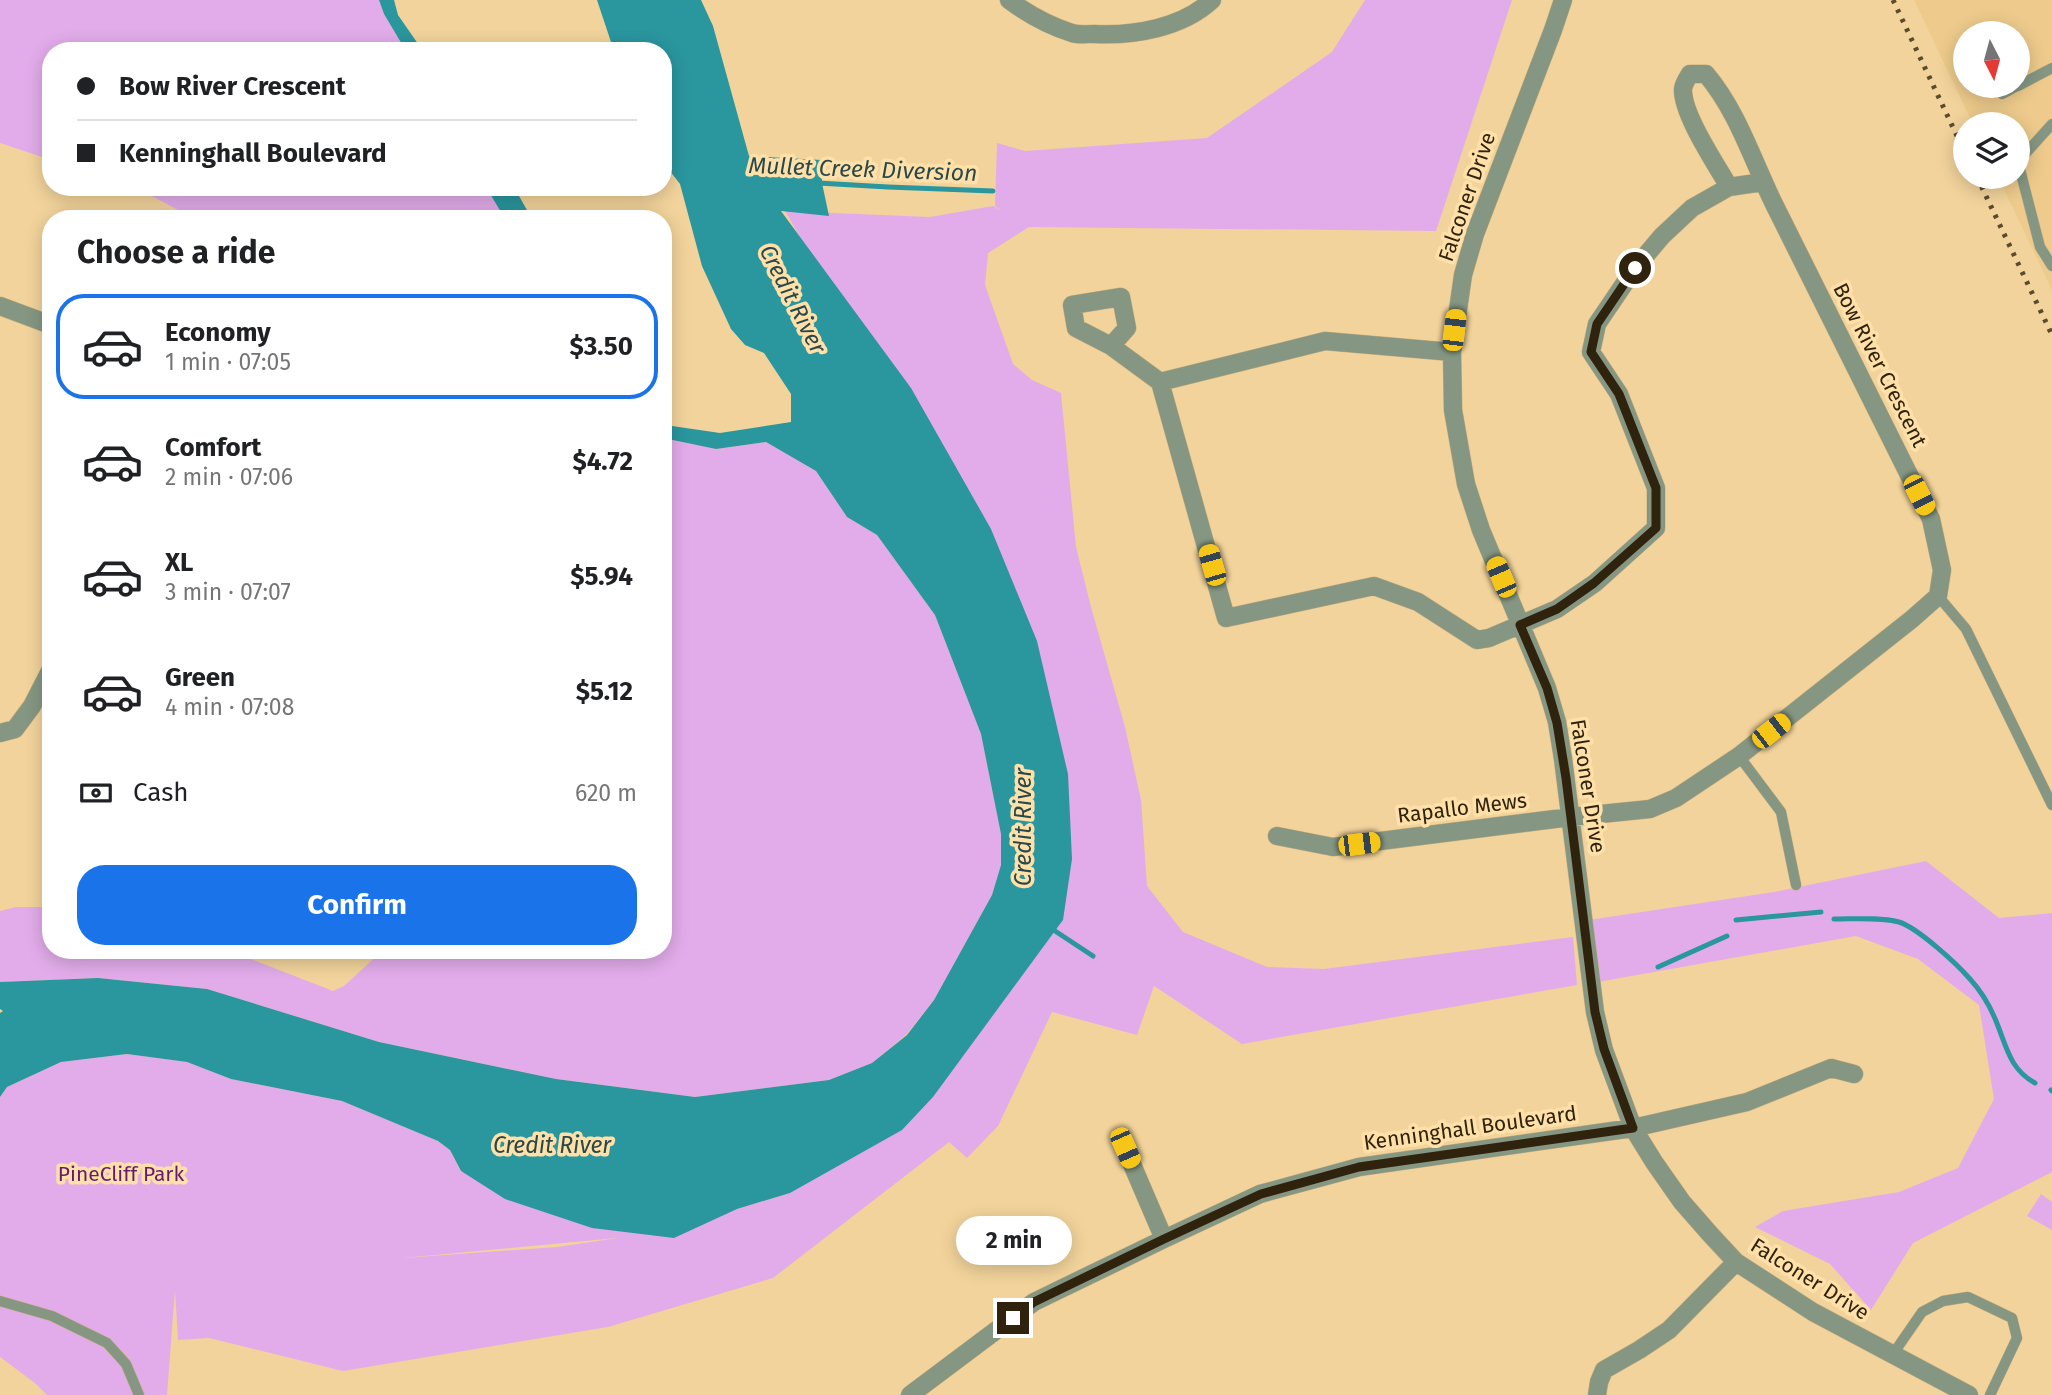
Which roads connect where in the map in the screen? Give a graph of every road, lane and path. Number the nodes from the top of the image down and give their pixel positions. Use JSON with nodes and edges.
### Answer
{"nodes":[{"id":1,"x":1009,"y":0,"type":"edge"},
{"id":2,"x":1212,"y":0,"type":"edge"},
{"id":3,"x":1563,"y":0,"type":"edge"},
{"id":4,"x":2052,"y":68,"type":"edge"},
{"id":5,"x":2030,"y":80,"type":"edge"},
{"id":6,"x":2052,"y":124,"type":"edge"},
{"id":7,"x":1763,"y":182,"type":"junction"},
{"id":8,"x":1729,"y":187,"type":"junction"},
{"id":9,"x":2052,"y":266,"type":"edge"},
{"id":10,"x":0,"y":306,"type":"edge"},
{"id":11,"x":42,"y":322,"type":"edge"},
{"id":12,"x":1111,"y":346,"type":"dead end"},
{"id":13,"x":1451,"y":352,"type":"junction"},
{"id":14,"x":1160,"y":382,"type":"junction"},
{"id":15,"x":1938,"y":596,"type":"junction"},
{"id":16,"x":1520,"y":625,"type":"junction"},
{"id":17,"x":42,"y":686,"type":"edge"},
{"id":18,"x":0,"y":733,"type":"edge"},
{"id":19,"x":1739,"y":756,"type":"junction"},
{"id":20,"x":2052,"y":805,"type":"edge"},
{"id":21,"x":1571,"y":817,"type":"junction"},
{"id":22,"x":1277,"y":836,"type":"dead end"},
{"id":23,"x":1796,"y":885,"type":"dead end"},
{"id":24,"x":1854,"y":1074,"type":"dead end"},
{"id":25,"x":1633,"y":1128,"type":"junction"},
{"id":26,"x":1125,"y":1148,"type":"dead end"},
{"id":27,"x":1164,"y":1239,"type":"junction"},
{"id":28,"x":1737,"y":1262,"type":"junction"},
{"id":29,"x":0,"y":1301,"type":"edge"},
{"id":30,"x":1893,"y":1354,"type":"junction"},
{"id":31,"x":139,"y":1395,"type":"edge"},
{"id":32,"x":910,"y":1395,"type":"edge"},
{"id":33,"x":1597,"y":1395,"type":"edge"},
{"id":34,"x":1969,"y":1395,"type":"edge"},
{"id":35,"x":1990,"y":1395,"type":"edge"}],
"edges":[{"from":1,"to":2,"type":"street"},
{"from":3,"to":13,"type":"street","name":"Falconer Drive"},
{"from":4,"to":5,"type":"lane"},
{"from":6,"to":9,"type":"lane"},
{"from":7,"to":8,"type":"street"},
{"from":7,"to":8,"type":"street","name":"Bow River Crescent"},
{"from":7,"to":15,"type":"street","name":"Bow River Crescent"},
{"from":8,"to":16,"type":"street"},
{"from":10,"to":11,"type":"street"},
{"from":12,"to":14,"type":"street"},
{"from":13,"to":14,"type":"street"},
{"from":13,"to":16,"type":"street","name":"Falconer Drive"},
{"from":14,"to":16,"type":"street"},
{"from":15,"to":19,"type":"street"},
{"from":15,"to":20,"type":"lane"},
{"from":16,"to":21,"type":"street","name":"Falconer Drive"},
{"from":17,"to":18,"type":"street"},
{"from":19,"to":21,"type":"street"},
{"from":19,"to":23,"type":"lane"},
{"from":21,"to":22,"type":"street","name":"Rapallo Mews"},
{"from":21,"to":25,"type":"street","name":"Falconer Drive"},
{"from":24,"to":25,"type":"street","name":"Kenninghall Boulevard"},
{"from":25,"to":27,"type":"street","name":"Kenninghall Boulevard"},
{"from":25,"to":28,"type":"street","name":"Falconer Drive"},
{"from":26,"to":27,"type":"street"},
{"from":27,"to":32,"type":"street","name":"Kenninghall Boulevard"},
{"from":28,"to":30,"type":"street","name":"Falconer Drive"},
{"from":28,"to":33,"type":"street"},
{"from":29,"to":31,"type":"lane"},
{"from":30,"to":34,"type":"street","name":"Falconer Drive"},
{"from":30,"to":35,"type":"lane"}]}
